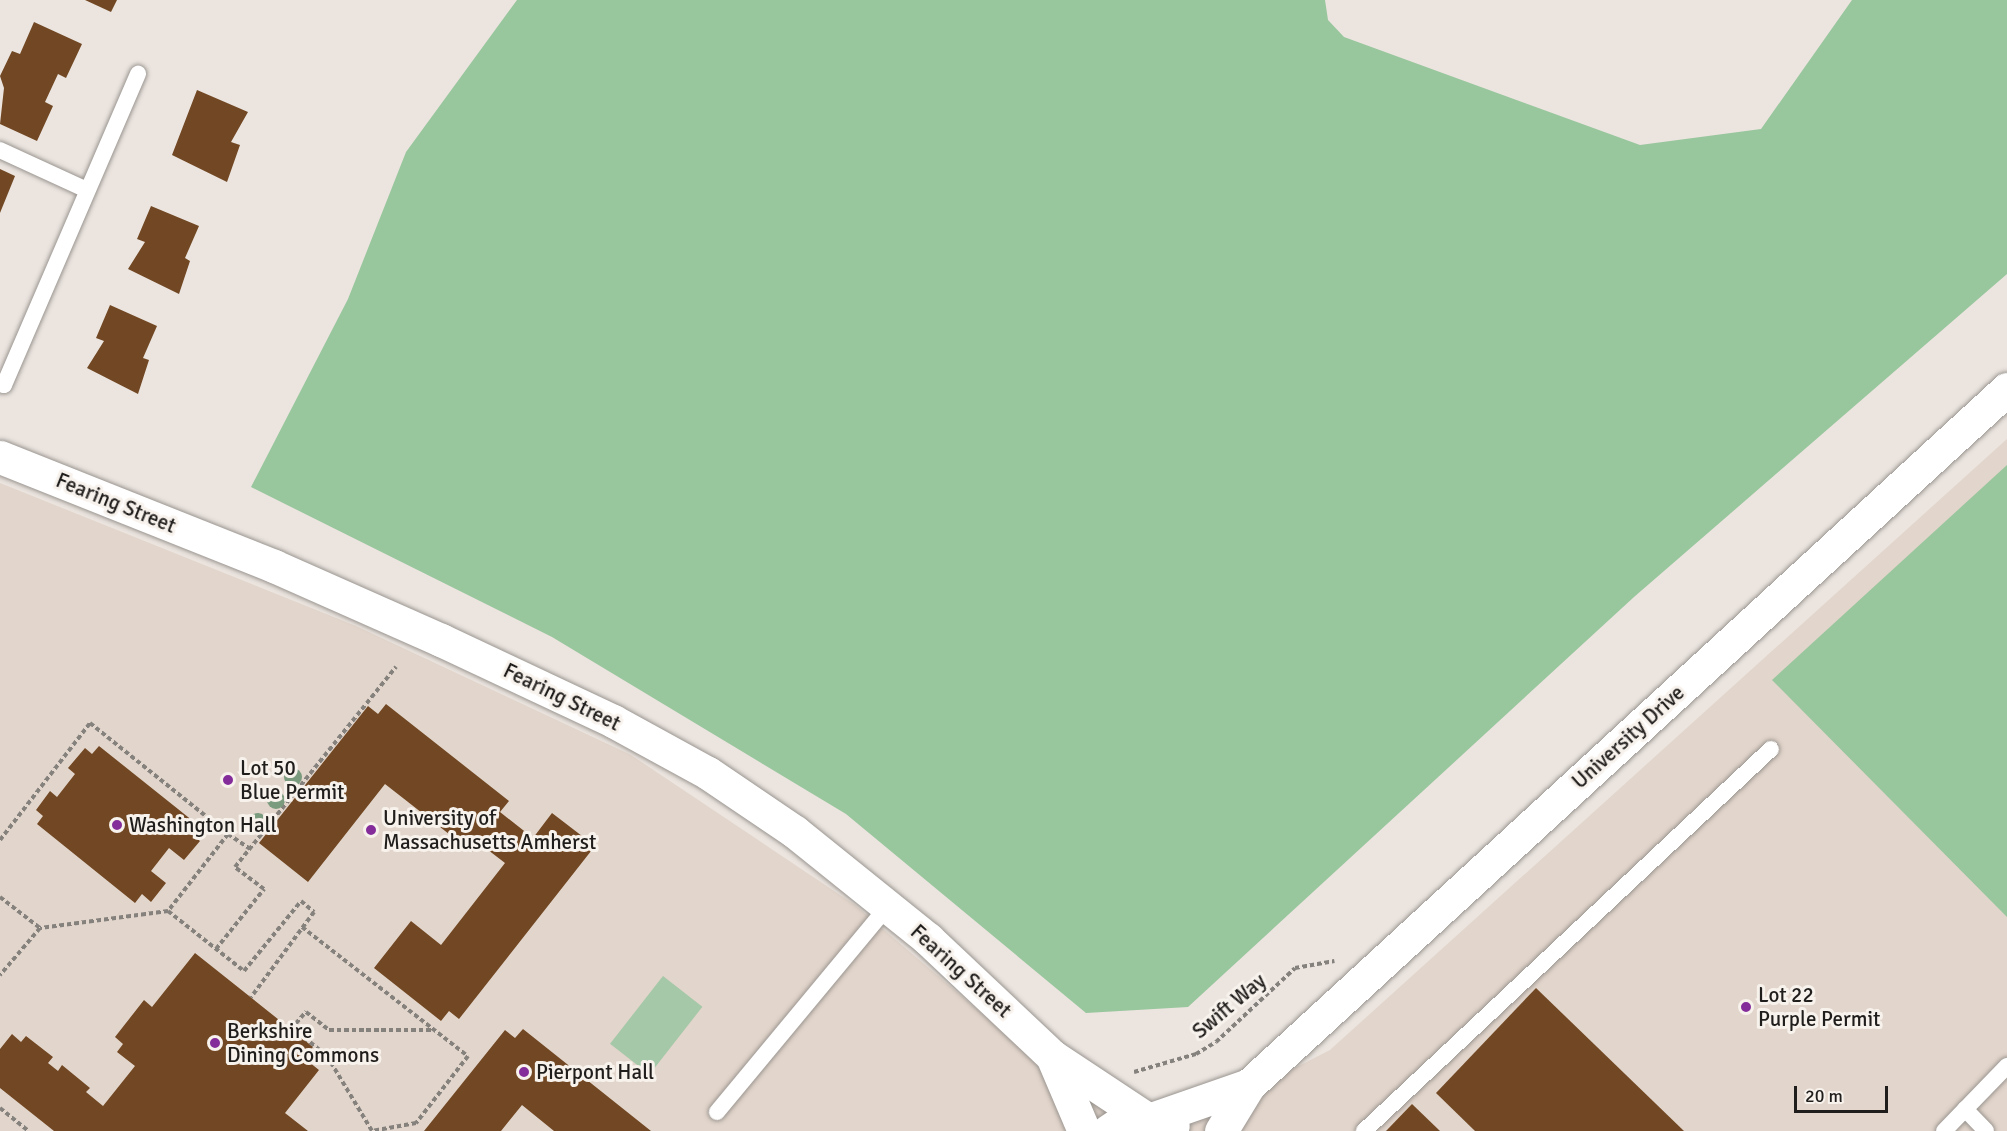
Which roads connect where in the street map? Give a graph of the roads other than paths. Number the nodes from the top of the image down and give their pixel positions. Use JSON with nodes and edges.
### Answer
{"nodes":[{"id":1,"x":138,"y":74,"type":"dead end"},
{"id":2,"x":0,"y":150,"type":"edge"},
{"id":3,"x":87,"y":190,"type":"junction"},
{"id":4,"x":0,"y":384,"type":"edge"},
{"id":5,"x":2007,"y":389,"type":"edge"},
{"id":6,"x":0,"y":457,"type":"edge"},
{"id":7,"x":1771,"y":749,"type":"dead end"},
{"id":8,"x":887,"y":907,"type":"junction"},
{"id":9,"x":1052,"y":1056,"type":"junction"},
{"id":10,"x":2007,"y":1066,"type":"edge"},
{"id":11,"x":1249,"y":1085,"type":"junction"},
{"id":12,"x":1965,"y":1109,"type":"junction"},
{"id":13,"x":717,"y":1112,"type":"dead end"},
{"id":14,"x":1159,"y":1122,"type":"edge"},
{"id":15,"x":1084,"y":1131,"type":"edge"},
{"id":16,"x":1108,"y":1131,"type":"edge"},
{"id":17,"x":1221,"y":1131,"type":"edge"},
{"id":18,"x":1364,"y":1131,"type":"edge"},
{"id":19,"x":1944,"y":1131,"type":"edge"},
{"id":20,"x":1986,"y":1131,"type":"edge"}],
"edges":[{"from":1,"to":3,"type":"lane"},
{"from":2,"to":3,"type":"lane"},
{"from":3,"to":4,"type":"lane"},
{"from":5,"to":11,"type":"street","name":"University Drive"},
{"from":6,"to":8,"type":"street","name":"Fearing Street"},
{"from":7,"to":18,"type":"lane"},
{"from":8,"to":9,"type":"street","name":"Fearing Street"},
{"from":8,"to":13,"type":"lane"},
{"from":9,"to":14,"type":"street","name":"Fearing Street"},
{"from":9,"to":15,"type":"street","name":"Fearing Street"},
{"from":10,"to":12,"type":"lane"},
{"from":11,"to":14,"type":"street","name":"University Drive"},
{"from":11,"to":17,"type":"street","name":"University Drive"},
{"from":12,"to":19,"type":"lane"},
{"from":12,"to":20,"type":"lane"},
{"from":14,"to":16,"type":"street","name":"University Drive"}]}
